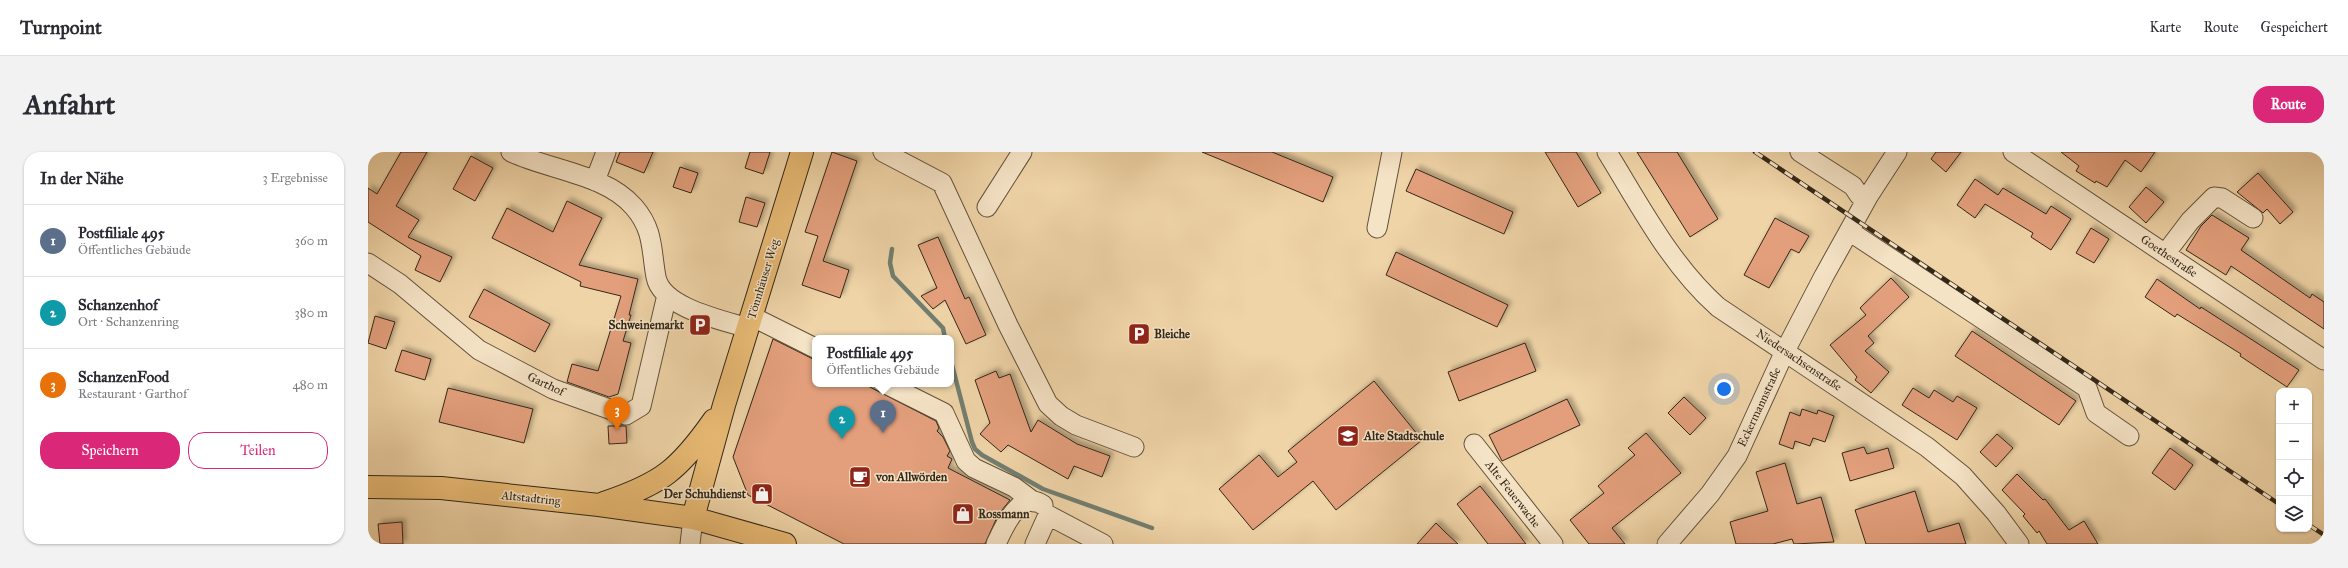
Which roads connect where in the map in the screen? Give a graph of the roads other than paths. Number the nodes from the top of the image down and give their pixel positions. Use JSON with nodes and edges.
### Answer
{"nodes":[{"id":1,"x":511,"y":152,"type":"edge"},
{"id":2,"x":606,"y":152,"type":"edge"},
{"id":3,"x":802,"y":152,"type":"edge"},
{"id":4,"x":883,"y":152,"type":"edge"},
{"id":5,"x":1022,"y":152,"type":"edge"},
{"id":6,"x":1392,"y":152,"type":"edge"},
{"id":7,"x":1607,"y":152,"type":"edge"},
{"id":8,"x":1800,"y":152,"type":"edge"},
{"id":9,"x":1896,"y":152,"type":"edge"},
{"id":10,"x":2013,"y":152,"type":"edge"},
{"id":11,"x":595,"y":181,"type":"junction"},
{"id":12,"x":1868,"y":195,"type":"junction"},
{"id":13,"x":987,"y":207,"type":"dead end"},
{"id":14,"x":2253,"y":218,"type":"dead end"},
{"id":15,"x":1377,"y":228,"type":"dead end"},
{"id":16,"x":1848,"y":231,"type":"junction"},
{"id":17,"x":2166,"y":254,"type":"junction"},
{"id":18,"x":368,"y":263,"type":"edge"},
{"id":19,"x":667,"y":296,"type":"junction"},
{"id":20,"x":750,"y":322,"type":"junction"},
{"id":21,"x":812,"y":347,"type":"edge"},
{"id":22,"x":1785,"y":351,"type":"junction"},
{"id":23,"x":2324,"y":360,"type":"edge"},
{"id":24,"x":892,"y":387,"type":"edge"},
{"id":25,"x":724,"y":405,"type":"junction"},
{"id":26,"x":2129,"y":436,"type":"dead end"},
{"id":27,"x":1474,"y":444,"type":"dead end"},
{"id":28,"x":1134,"y":447,"type":"dead end"},
{"id":29,"x":368,"y":487,"type":"edge"},
{"id":30,"x":1034,"y":502,"type":"junction"},
{"id":31,"x":599,"y":505,"type":"junction"},
{"id":32,"x":1048,"y":515,"type":"junction"},
{"id":33,"x":693,"y":518,"type":"junction"},
{"id":34,"x":1678,"y":539,"type":"edge"},
{"id":35,"x":690,"y":544,"type":"edge"},
{"id":36,"x":786,"y":544,"type":"edge"},
{"id":37,"x":996,"y":544,"type":"edge"},
{"id":38,"x":1035,"y":544,"type":"edge"},
{"id":39,"x":1103,"y":544,"type":"edge"},
{"id":40,"x":1553,"y":544,"type":"edge"},
{"id":41,"x":2018,"y":544,"type":"edge"}],
"edges":[{"from":1,"to":11,"type":"street"},
{"from":2,"to":11,"type":"street"},
{"from":3,"to":20,"type":"main road","name":"Tönnhäuser Weg"},
{"from":4,"to":28,"type":"street"},
{"from":5,"to":13,"type":"street"},
{"from":6,"to":15,"type":"street"},
{"from":7,"to":22,"type":"street","name":"Niedersachsenstraße"},
{"from":8,"to":12,"type":"street"},
{"from":9,"to":12,"type":"street","name":"Eckermannstraße"},
{"from":10,"to":17,"type":"street","name":"Goethestraße"},
{"from":11,"to":19,"type":"street"},
{"from":12,"to":16,"type":"street","name":"Eckermannstraße"},
{"from":14,"to":17,"type":"street"},
{"from":16,"to":22,"type":"street","name":"Eckermannstraße"},
{"from":16,"to":26,"type":"street"},
{"from":17,"to":23,"type":"street","name":"Goethestraße"},
{"from":18,"to":19,"type":"street","name":"Garthof"},
{"from":19,"to":20,"type":"street"},
{"from":20,"to":21,"type":"street"},
{"from":20,"to":25,"type":"main road","name":"Tönnhäuser Weg"},
{"from":22,"to":34,"type":"street","name":"Eckermannstraße"},
{"from":22,"to":41,"type":"street","name":"Niedersachsenstraße"},
{"from":24,"to":30,"type":"street"},
{"from":25,"to":31,"type":"main road","name":"Tönnhäuser Weg"},
{"from":25,"to":33,"type":"main road","name":"Tönnhäuser Weg"},
{"from":27,"to":40,"type":"street","name":"Alte Feuerwache"},
{"from":29,"to":31,"type":"main road","name":"Altstadtring"},
{"from":30,"to":32,"type":"street"},
{"from":30,"to":37,"type":"street"},
{"from":31,"to":33,"type":"main road","name":"Altstadtring"},
{"from":32,"to":38,"type":"street"},
{"from":32,"to":39,"type":"street"},
{"from":33,"to":35,"type":"street"},
{"from":33,"to":36,"type":"main road","name":"Altstadtring"}]}
